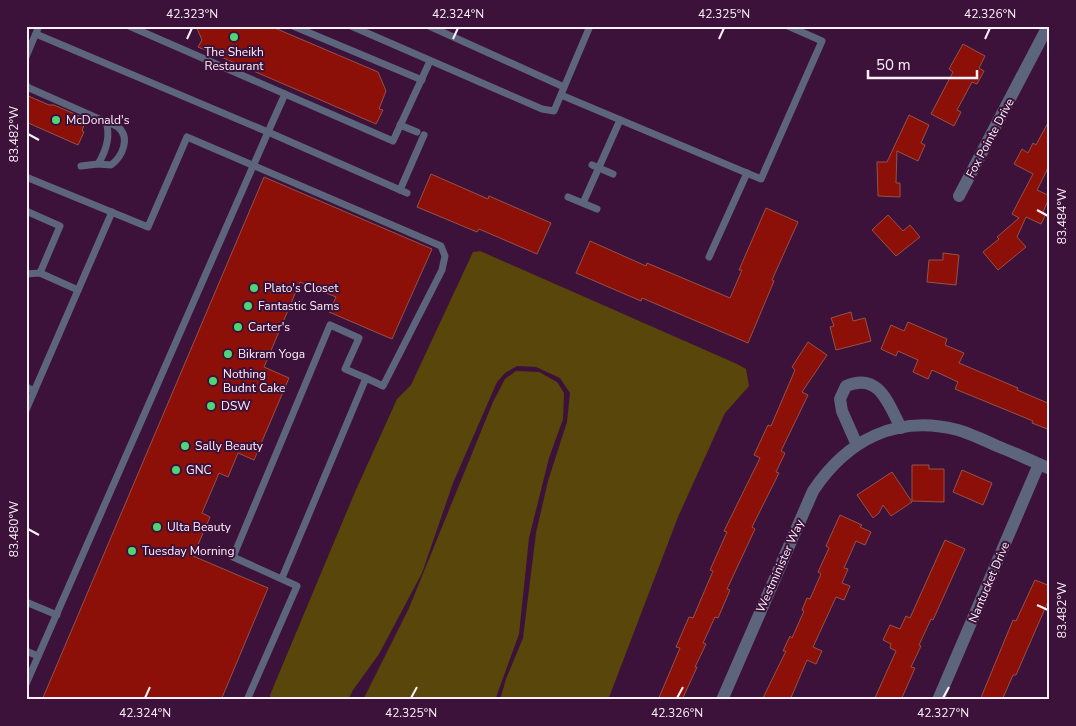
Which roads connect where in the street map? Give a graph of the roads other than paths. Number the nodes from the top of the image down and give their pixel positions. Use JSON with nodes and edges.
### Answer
{"nodes":[{"id":1,"x":39,"y":26,"type":"edge"},
{"id":2,"x":129,"y":26,"type":"edge"},
{"id":3,"x":293,"y":26,"type":"edge"},
{"id":4,"x":351,"y":26,"type":"edge"},
{"id":5,"x":428,"y":26,"type":"edge"},
{"id":6,"x":590,"y":26,"type":"edge"},
{"id":7,"x":788,"y":26,"type":"edge"},
{"id":8,"x":1048,"y":26,"type":"edge"},
{"id":9,"x":36,"y":34,"type":"junction"},
{"id":10,"x":26,"y":57,"type":"edge"},
{"id":11,"x":430,"y":61,"type":"junction"},
{"id":12,"x":422,"y":80,"type":"junction"},
{"id":13,"x":26,"y":84,"type":"edge"},
{"id":14,"x":564,"y":87,"type":"junction"},
{"id":15,"x":285,"y":94,"type":"junction"},
{"id":16,"x":561,"y":95,"type":"junction"},
{"id":17,"x":620,"y":120,"type":"junction"},
{"id":18,"x":106,"y":122,"type":"junction"},
{"id":19,"x":400,"y":125,"type":"junction"},
{"id":20,"x":268,"y":132,"type":"junction"},
{"id":21,"x":98,"y":164,"type":"junction"},
{"id":22,"x":253,"y":165,"type":"junction"},
{"id":23,"x":82,"y":166,"type":"dead end"},
{"id":24,"x":595,"y":166,"type":"junction"},
{"id":25,"x":747,"y":173,"type":"junction"},
{"id":26,"x":613,"y":174,"type":"dead end"},
{"id":27,"x":26,"y":177,"type":"edge"},
{"id":28,"x":959,"y":196,"type":"dead end"},
{"id":29,"x":568,"y":197,"type":"dead end"},
{"id":30,"x":583,"y":203,"type":"junction"},
{"id":31,"x":597,"y":210,"type":"dead end"},
{"id":32,"x":26,"y":211,"type":"edge"},
{"id":33,"x":112,"y":212,"type":"junction"},
{"id":34,"x":710,"y":258,"type":"dead end"},
{"id":35,"x":40,"y":273,"type":"junction"},
{"id":36,"x":26,"y":274,"type":"edge"},
{"id":37,"x":78,"y":290,"type":"junction"},
{"id":38,"x":366,"y":378,"type":"junction"},
{"id":39,"x":26,"y":387,"type":"edge"},
{"id":40,"x":34,"y":390,"type":"junction"},
{"id":41,"x":26,"y":410,"type":"edge"},
{"id":42,"x":902,"y":428,"type":"junction"},
{"id":43,"x":857,"y":445,"type":"junction"},
{"id":44,"x":1045,"y":466,"type":"edge"},
{"id":45,"x":282,"y":578,"type":"junction"},
{"id":46,"x":26,"y":602,"type":"edge"},
{"id":47,"x":56,"y":615,"type":"junction"},
{"id":48,"x":26,"y":651,"type":"edge"},
{"id":49,"x":38,"y":656,"type":"junction"},
{"id":50,"x":26,"y":684,"type":"edge"},
{"id":51,"x":247,"y":700,"type":"edge"},
{"id":52,"x":722,"y":700,"type":"edge"},
{"id":53,"x":938,"y":700,"type":"edge"}],
"edges":[{"from":1,"to":9,"type":"lane"},
{"from":2,"to":15,"type":"lane"},
{"from":3,"to":12,"type":"lane"},
{"from":4,"to":11,"type":"lane"},
{"from":5,"to":14,"type":"lane"},
{"from":6,"to":14,"type":"lane"},
{"from":7,"to":25,"type":"lane"},
{"from":8,"to":28,"type":"street","name":"Fox Pointe Drive"},
{"from":9,"to":10,"type":"lane"},
{"from":9,"to":20,"type":"lane"},
{"from":11,"to":12,"type":"lane"},
{"from":11,"to":16,"type":"lane"},
{"from":12,"to":19,"type":"lane"},
{"from":13,"to":18,"type":"lane"},
{"from":14,"to":16,"type":"lane"},
{"from":15,"to":19,"type":"lane"},
{"from":15,"to":20,"type":"lane"},
{"from":16,"to":17,"type":"lane"},
{"from":17,"to":24,"type":"lane"},
{"from":17,"to":25,"type":"lane"},
{"from":18,"to":21,"type":"lane"},
{"from":18,"to":21,"type":"lane"},
{"from":19,"to":20,"type":"lane"},
{"from":20,"to":22,"type":"lane"},
{"from":21,"to":23,"type":"lane"},
{"from":22,"to":33,"type":"lane"},
{"from":22,"to":38,"type":"lane"},
{"from":22,"to":47,"type":"lane"},
{"from":24,"to":26,"type":"lane"},
{"from":24,"to":30,"type":"lane"},
{"from":25,"to":34,"type":"lane"},
{"from":27,"to":33,"type":"lane"},
{"from":29,"to":30,"type":"lane"},
{"from":30,"to":31,"type":"lane"},
{"from":32,"to":35,"type":"lane"},
{"from":33,"to":37,"type":"lane"},
{"from":35,"to":36,"type":"lane"},
{"from":35,"to":37,"type":"lane"},
{"from":37,"to":40,"type":"lane"},
{"from":38,"to":45,"type":"lane"},
{"from":38,"to":45,"type":"lane"},
{"from":39,"to":40,"type":"lane"},
{"from":40,"to":41,"type":"lane"},
{"from":42,"to":43,"type":"street","name":"Westminister Way"},
{"from":42,"to":43,"type":"street"},
{"from":42,"to":44,"type":"street","name":"Westminister Way"},
{"from":43,"to":52,"type":"street","name":"Westminister Way"},
{"from":44,"to":53,"type":"street","name":"Nantucket Drive"},
{"from":45,"to":51,"type":"lane"},
{"from":46,"to":47,"type":"lane"},
{"from":47,"to":49,"type":"lane"},
{"from":48,"to":49,"type":"lane"},
{"from":49,"to":50,"type":"lane"}]}
